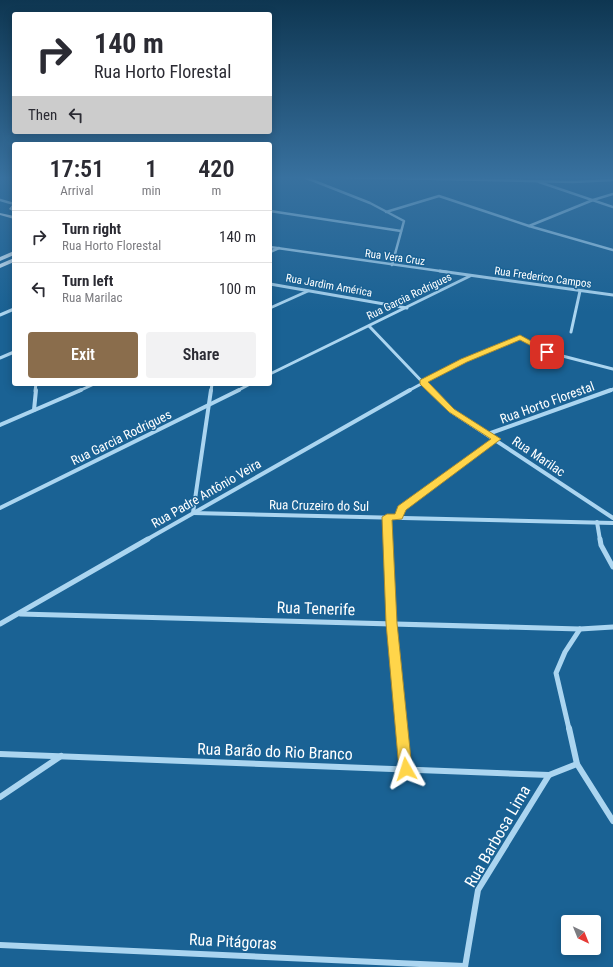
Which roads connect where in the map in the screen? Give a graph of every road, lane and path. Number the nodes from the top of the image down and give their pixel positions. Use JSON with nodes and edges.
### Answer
{"nodes":[{"id":1,"x":343,"y":222,"type":"edge"},
{"id":2,"x":404,"y":222,"type":"edge"},
{"id":3,"x":518,"y":222,"type":"edge"},
{"id":4,"x":539,"y":222,"type":"edge"},
{"id":5,"x":529,"y":226,"type":"junction"},
{"id":6,"x":401,"y":231,"type":"junction"},
{"id":7,"x":272,"y":247,"type":"edge"},
{"id":8,"x":279,"y":248,"type":"junction"},
{"id":9,"x":613,"y":250,"type":"edge"},
{"id":10,"x":272,"y":251,"type":"edge"},
{"id":11,"x":12,"y":254,"type":"edge"},
{"id":12,"x":0,"y":258,"type":"edge"},
{"id":13,"x":12,"y":261,"type":"edge"},
{"id":14,"x":392,"y":265,"type":"junction"},
{"id":15,"x":0,"y":266,"type":"edge"},
{"id":16,"x":470,"y":276,"type":"junction"},
{"id":17,"x":272,"y":284,"type":"edge"},
{"id":18,"x":309,"y":290,"type":"junction"},
{"id":19,"x":580,"y":291,"type":"junction"},
{"id":20,"x":613,"y":295,"type":"edge"},
{"id":21,"x":272,"y":307,"type":"edge"},
{"id":22,"x":408,"y":308,"type":"junction"},
{"id":23,"x":12,"y":310,"type":"edge"},
{"id":24,"x":0,"y":315,"type":"edge"},
{"id":25,"x":369,"y":326,"type":"junction"},
{"id":26,"x":571,"y":332,"type":"dead end"},
{"id":27,"x":12,"y":353,"type":"edge"},
{"id":28,"x":0,"y":358,"type":"edge"},
{"id":29,"x":613,"y":369,"type":"edge"},
{"id":30,"x":272,"y":373,"type":"edge"},
{"id":31,"x":423,"y":382,"type":"junction"},
{"id":32,"x":36,"y":386,"type":"edge"},
{"id":33,"x":89,"y":386,"type":"edge"},
{"id":34,"x":212,"y":386,"type":"edge"},
{"id":35,"x":246,"y":386,"type":"edge"},
{"id":36,"x":613,"y":389,"type":"edge"},
{"id":37,"x":208,"y":405,"type":"junction"},
{"id":38,"x":34,"y":410,"type":"junction"},
{"id":39,"x":0,"y":425,"type":"edge"},
{"id":40,"x":488,"y":434,"type":"junction"},
{"id":41,"x":496,"y":439,"type":"junction"},
{"id":42,"x":0,"y":508,"type":"edge"},
{"id":43,"x":193,"y":513,"type":"junction"},
{"id":44,"x":387,"y":517,"type":"junction"},
{"id":45,"x":398,"y":517,"type":"junction"},
{"id":46,"x":613,"y":518,"type":"edge"},
{"id":47,"x":597,"y":522,"type":"junction"},
{"id":48,"x":613,"y":523,"type":"edge"},
{"id":49,"x":613,"y":567,"type":"edge"},
{"id":50,"x":18,"y":614,"type":"junction"},
{"id":51,"x":392,"y":623,"type":"junction"},
{"id":52,"x":0,"y":624,"type":"edge"},
{"id":53,"x":613,"y":627,"type":"edge"},
{"id":54,"x":580,"y":629,"type":"junction"},
{"id":55,"x":0,"y":754,"type":"edge"},
{"id":56,"x":62,"y":756,"type":"junction"},
{"id":57,"x":577,"y":764,"type":"junction"},
{"id":58,"x":406,"y":769,"type":"junction"},
{"id":59,"x":549,"y":775,"type":"junction"},
{"id":60,"x":0,"y":797,"type":"edge"},
{"id":61,"x":613,"y":821,"type":"edge"},
{"id":62,"x":0,"y":945,"type":"edge"},
{"id":63,"x":464,"y":966,"type":"edge"}],
"edges":[{"from":1,"to":6,"type":"street"},
{"from":2,"to":6,"type":"street"},
{"from":3,"to":5,"type":"street"},
{"from":4,"to":5,"type":"street"},
{"from":5,"to":9,"type":"street"},
{"from":6,"to":14,"type":"street"},
{"from":7,"to":8,"type":"street","name":"Rua Vera Cruz"},
{"from":8,"to":10,"type":"street"},
{"from":8,"to":14,"type":"street","name":"Rua Vera Cruz"},
{"from":11,"to":12,"type":"street"},
{"from":13,"to":15,"type":"street"},
{"from":14,"to":16,"type":"street","name":"Rua Vera Cruz"},
{"from":16,"to":19,"type":"street","name":"Rua Frederico Campos"},
{"from":16,"to":22,"type":"street","name":"Rua Garcia Rodrigues"},
{"from":17,"to":18,"type":"street","name":"Rua Jardim América"},
{"from":18,"to":21,"type":"street"},
{"from":18,"to":22,"type":"street","name":"Rua Jardim América"},
{"from":19,"to":20,"type":"street","name":"Rua Frederico Campos"},
{"from":19,"to":26,"type":"street"},
{"from":22,"to":25,"type":"street","name":"Rua Garcia Rodrigues"},
{"from":23,"to":24,"type":"street"},
{"from":25,"to":30,"type":"street","name":"Rua Garcia Rodrigues"},
{"from":25,"to":31,"type":"street","name":"Rua Marilac"},
{"from":27,"to":28,"type":"street"},
{"from":29,"to":31,"type":"street","name":"Rua Padre Antônio Veira"},
{"from":31,"to":40,"type":"street","name":"Rua Marilac"},
{"from":31,"to":43,"type":"street","name":"Rua Padre Antônio Veira"},
{"from":32,"to":38,"type":"street"},
{"from":33,"to":38,"type":"street"},
{"from":34,"to":37,"type":"street"},
{"from":35,"to":37,"type":"street","name":"Rua Garcia Rodrigues"},
{"from":36,"to":40,"type":"street","name":"Rua Horto Florestal"},
{"from":37,"to":42,"type":"street","name":"Rua Garcia Rodrigues"},
{"from":37,"to":43,"type":"street"},
{"from":38,"to":39,"type":"street"},
{"from":40,"to":41,"type":"street","name":"Rua Marilac"},
{"from":41,"to":45,"type":"street","name":"Rua Horto Florestal"},
{"from":41,"to":46,"type":"street","name":"Rua Marilac"},
{"from":43,"to":44,"type":"street","name":"Rua Cruzeiro do Sul"},
{"from":43,"to":50,"type":"street","name":"Rua Padre Antônio Veira"},
{"from":44,"to":45,"type":"street","name":"Rua Cruzeiro do Sul"},
{"from":44,"to":51,"type":"street"},
{"from":45,"to":47,"type":"street","name":"Rua Cruzeiro do Sul"},
{"from":47,"to":48,"type":"street","name":"Rua Cruzeiro do Sul"},
{"from":47,"to":49,"type":"street"},
{"from":50,"to":51,"type":"street","name":"Rua Tenerife"},
{"from":50,"to":52,"type":"street","name":"Rua Padre Antônio Veira"},
{"from":51,"to":54,"type":"street","name":"Rua Tenerife"},
{"from":51,"to":58,"type":"street"},
{"from":53,"to":54,"type":"street","name":"Rua Tenerife"},
{"from":54,"to":57,"type":"street"},
{"from":55,"to":56,"type":"street","name":"Rua Barão do Rio Branco"},
{"from":56,"to":58,"type":"street","name":"Rua Barão do Rio Branco"},
{"from":56,"to":60,"type":"street"},
{"from":57,"to":59,"type":"street"},
{"from":57,"to":61,"type":"street"},
{"from":58,"to":59,"type":"street","name":"Rua Barão do Rio Branco"},
{"from":59,"to":63,"type":"street","name":"Rua Barbosa Lima"},
{"from":62,"to":63,"type":"street","name":"Rua Pitágoras"}]}
